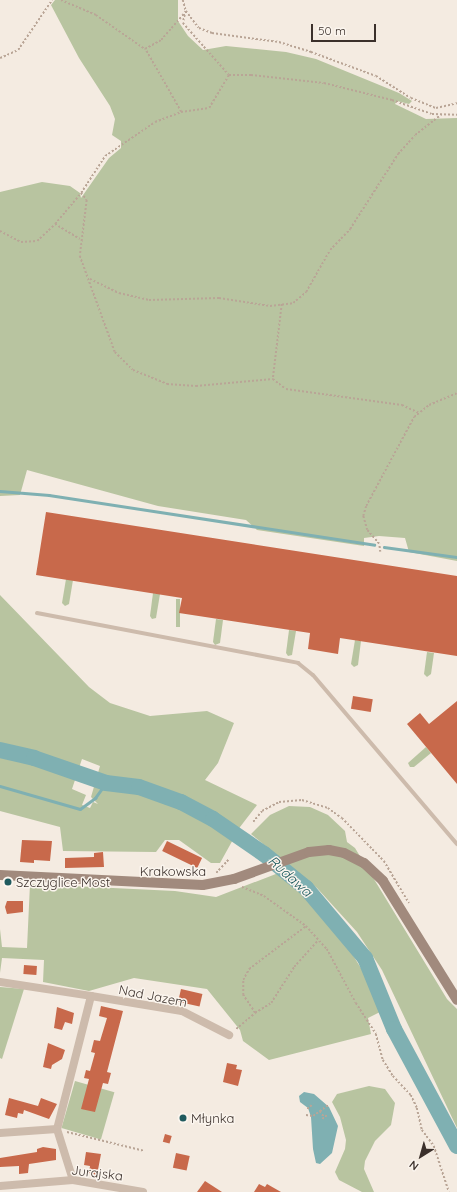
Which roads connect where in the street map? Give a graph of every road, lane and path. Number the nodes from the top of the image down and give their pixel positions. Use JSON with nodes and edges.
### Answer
{"nodes":[{"id":1,"x":52,"y":0,"type":"edge"},
{"id":2,"x":61,"y":0,"type":"edge"},
{"id":3,"x":184,"y":0,"type":"edge"},
{"id":4,"x":186,"y":11,"type":"junction"},
{"id":5,"x":144,"y":49,"type":"junction"},
{"id":6,"x":0,"y":58,"type":"edge"},
{"id":7,"x":229,"y":75,"type":"junction"},
{"id":8,"x":457,"y":103,"type":"edge"},
{"id":9,"x":181,"y":112,"type":"junction"},
{"id":10,"x":441,"y":115,"type":"junction"},
{"id":11,"x":457,"y":115,"type":"edge"},
{"id":12,"x":81,"y":193,"type":"junction"},
{"id":13,"x":55,"y":224,"type":"junction"},
{"id":14,"x":0,"y":231,"type":"edge"},
{"id":15,"x":80,"y":239,"type":"junction"},
{"id":16,"x":90,"y":279,"type":"junction"},
{"id":17,"x":282,"y":304,"type":"junction"},
{"id":18,"x":273,"y":379,"type":"junction"},
{"id":19,"x":457,"y":393,"type":"edge"},
{"id":20,"x":419,"y":413,"type":"junction"},
{"id":21,"x":380,"y":552,"type":"dead end"},
{"id":22,"x":37,"y":613,"type":"dead end"},
{"id":23,"x":342,"y":818,"type":"dead end"},
{"id":24,"x":253,"y":822,"type":"dead end"},
{"id":25,"x":457,"y":844,"type":"edge"},
{"id":26,"x":0,"y":875,"type":"edge"},
{"id":27,"x":234,"y":879,"type":"junction"},
{"id":28,"x":306,"y":926,"type":"junction"},
{"id":29,"x":318,"y":940,"type":"junction"},
{"id":30,"x":0,"y":982,"type":"edge"},
{"id":31,"x":91,"y":996,"type":"junction"},
{"id":32,"x":457,"y":1000,"type":"edge"},
{"id":33,"x":255,"y":1013,"type":"junction"},
{"id":34,"x":229,"y":1035,"type":"joint"},
{"id":35,"x":313,"y":1104,"type":"dead end"},
{"id":36,"x":328,"y":1105,"type":"dead end"},
{"id":37,"x":307,"y":1109,"type":"dead end"},
{"id":38,"x":320,"y":1111,"type":"junction"},
{"id":39,"x":306,"y":1115,"type":"dead end"},
{"id":40,"x":327,"y":1115,"type":"dead end"},
{"id":41,"x":324,"y":1117,"type":"junction"},
{"id":42,"x":322,"y":1119,"type":"dead end"},
{"id":43,"x":57,"y":1129,"type":"junction"},
{"id":44,"x":0,"y":1133,"type":"edge"},
{"id":45,"x":145,"y":1151,"type":"dead end"},
{"id":46,"x":73,"y":1180,"type":"junction"},
{"id":47,"x":0,"y":1186,"type":"edge"},
{"id":48,"x":143,"y":1192,"type":"edge"},
{"id":49,"x":449,"y":1192,"type":"edge"}],
"edges":[{"from":1,"to":6,"type":"path"},
{"from":2,"to":5,"type":"path"},
{"from":3,"to":4,"type":"path"},
{"from":4,"to":5,"type":"path"},
{"from":4,"to":7,"type":"path"},
{"from":4,"to":8,"type":"path"},
{"from":5,"to":9,"type":"path"},
{"from":7,"to":9,"type":"path"},
{"from":7,"to":10,"type":"path"},
{"from":9,"to":12,"type":"path"},
{"from":10,"to":11,"type":"path"},
{"from":10,"to":17,"type":"path"},
{"from":12,"to":13,"type":"path"},
{"from":12,"to":15,"type":"path"},
{"from":13,"to":14,"type":"path"},
{"from":13,"to":15,"type":"path"},
{"from":15,"to":16,"type":"path"},
{"from":16,"to":17,"type":"path"},
{"from":16,"to":18,"type":"path"},
{"from":17,"to":18,"type":"path"},
{"from":18,"to":20,"type":"path"},
{"from":19,"to":20,"type":"path"},
{"from":20,"to":21,"type":"path"},
{"from":22,"to":25,"type":"lane"},
{"from":23,"to":24,"type":"path"},
{"from":26,"to":27,"type":"street","name":"Krakowska"},
{"from":27,"to":28,"type":"path"},
{"from":27,"to":32,"type":"street","name":"Krakowska"},
{"from":28,"to":29,"type":"path"},
{"from":28,"to":33,"type":"path"},
{"from":29,"to":33,"type":"path"},
{"from":29,"to":49,"type":"path"},
{"from":30,"to":31,"type":"street","name":"Nad Jazem"},
{"from":31,"to":34,"type":"street","name":"Nad Jazem"},
{"from":31,"to":43,"type":"street"},
{"from":33,"to":34,"type":"path"},
{"from":35,"to":37,"type":"path"},
{"from":36,"to":38,"type":"path"},
{"from":38,"to":39,"type":"path"},
{"from":38,"to":41,"type":"path"},
{"from":40,"to":41,"type":"path"},
{"from":41,"to":42,"type":"path"},
{"from":43,"to":44,"type":"street"},
{"from":43,"to":45,"type":"path"},
{"from":43,"to":46,"type":"street"},
{"from":46,"to":47,"type":"street","name":"Jurajska"},
{"from":46,"to":48,"type":"street","name":"Jurajska"}]}
